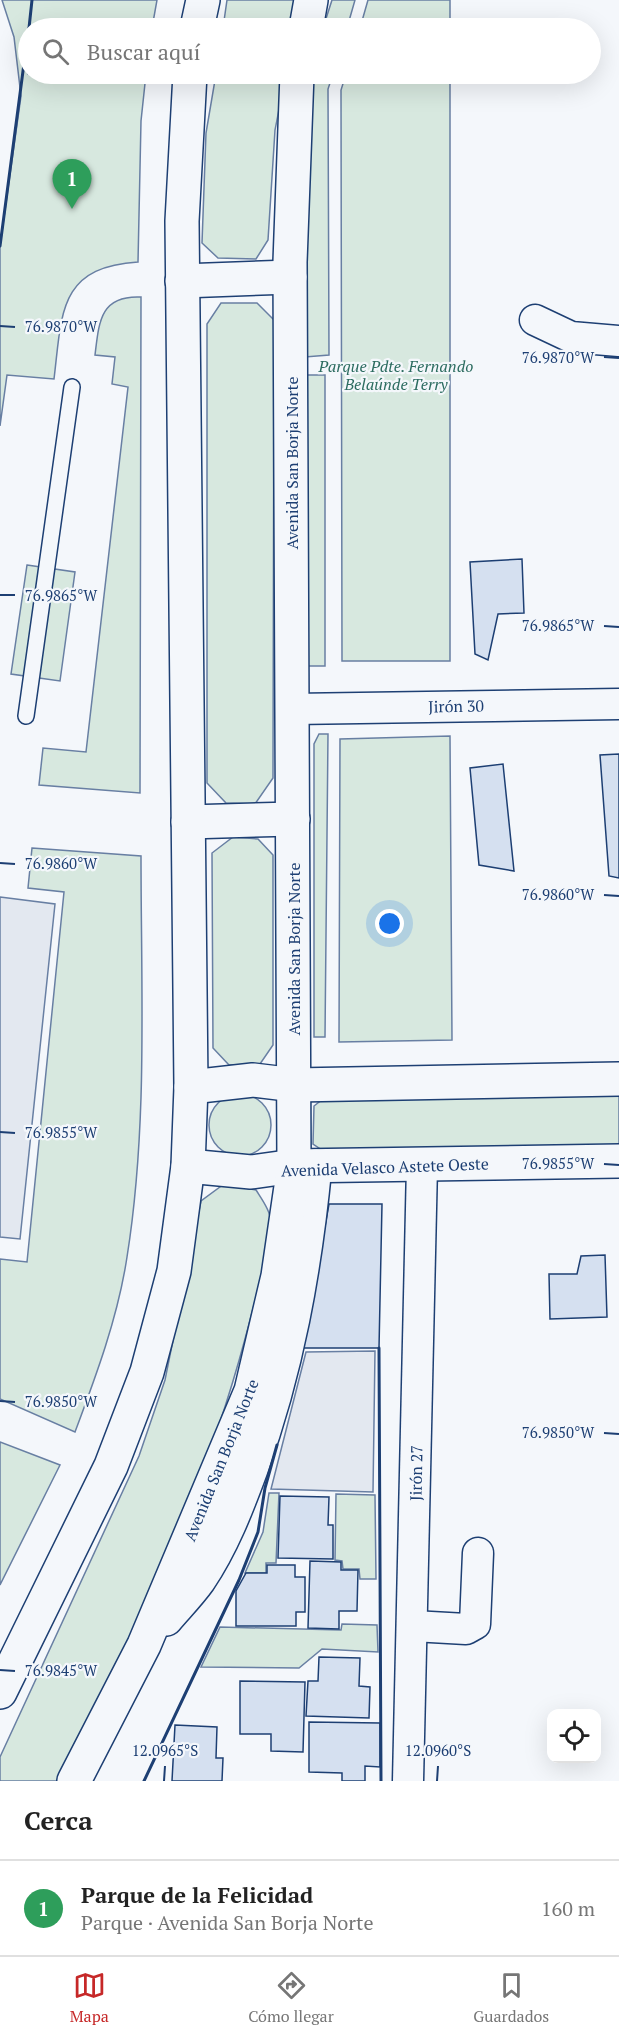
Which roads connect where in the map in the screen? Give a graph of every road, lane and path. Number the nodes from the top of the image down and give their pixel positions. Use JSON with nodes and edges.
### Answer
{"nodes":[{"id":1,"x":203,"y":0,"type":"edge"},
{"id":2,"x":311,"y":0,"type":"edge"},
{"id":3,"x":198,"y":18,"type":"edge"},
{"id":4,"x":308,"y":18,"type":"edge"},
{"id":5,"x":189,"y":84,"type":"edge"},
{"id":6,"x":297,"y":84,"type":"edge"},
{"id":7,"x":290,"y":277,"type":"junction"},
{"id":8,"x":182,"y":281,"type":"junction"},
{"id":9,"x":535,"y":320,"type":"dead end"},
{"id":10,"x":619,"y":341,"type":"edge"},
{"id":11,"x":72,"y":387,"type":"dead end"},
{"id":12,"x":619,"y":704,"type":"edge"},
{"id":13,"x":292,"y":709,"type":"junction"},
{"id":14,"x":26,"y":716,"type":"dead end"},
{"id":15,"x":293,"y":819,"type":"junction"},
{"id":16,"x":188,"y":822,"type":"junction"},
{"id":17,"x":619,"y":1079,"type":"edge"},
{"id":18,"x":295,"y":1085,"type":"junction"},
{"id":19,"x":191,"y":1087,"type":"junction"},
{"id":20,"x":619,"y":1161,"type":"edge"},
{"id":21,"x":422,"y":1165,"type":"junction"},
{"id":22,"x":188,"y":1166,"type":"junction"},
{"id":23,"x":304,"y":1166,"type":"junction"},
{"id":24,"x":478,"y":1553,"type":"dead end"},
{"id":25,"x":413,"y":1626,"type":"junction"},
{"id":26,"x":8,"y":1666,"type":"edge"},
{"id":27,"x":0,"y":1692,"type":"edge"},
{"id":28,"x":74,"y":1781,"type":"edge"},
{"id":29,"x":408,"y":1781,"type":"edge"}],
"edges":[{"from":1,"to":3,"type":"main road"},
{"from":2,"to":4,"type":"main road"},
{"from":5,"to":8,"type":"main road"},
{"from":6,"to":7,"type":"main road","name":"Avenida San Borja Norte"},
{"from":7,"to":8,"type":"main road"},
{"from":7,"to":13,"type":"main road","name":"Avenida San Borja Norte"},
{"from":8,"to":16,"type":"main road"},
{"from":9,"to":10,"type":"street"},
{"from":11,"to":14,"type":"lane"},
{"from":12,"to":13,"type":"street","name":"Jirón 30"},
{"from":13,"to":15,"type":"main road","name":"Avenida San Borja Norte"},
{"from":15,"to":16,"type":"main road"},
{"from":15,"to":18,"type":"main road","name":"Avenida San Borja Norte"},
{"from":16,"to":19,"type":"main road"},
{"from":17,"to":18,"type":"main road"},
{"from":18,"to":19,"type":"main road"},
{"from":18,"to":23,"type":"main road","name":"Avenida San Borja Norte"},
{"from":19,"to":22,"type":"main road"},
{"from":20,"to":21,"type":"main road","name":"Avenida Velasco Astete Oeste"},
{"from":21,"to":23,"type":"main road","name":"Avenida Velasco Astete Oeste"},
{"from":21,"to":25,"type":"street","name":"Jirón 27"},
{"from":22,"to":23,"type":"main road","name":"Avenida Velasco Astete Oeste"},
{"from":22,"to":26,"type":"main road"},
{"from":23,"to":28,"type":"main road","name":"Avenida San Borja Norte"},
{"from":24,"to":25,"type":"street"},
{"from":25,"to":29,"type":"street","name":"Jirón 27"},
{"from":26,"to":27,"type":"main road"}]}
